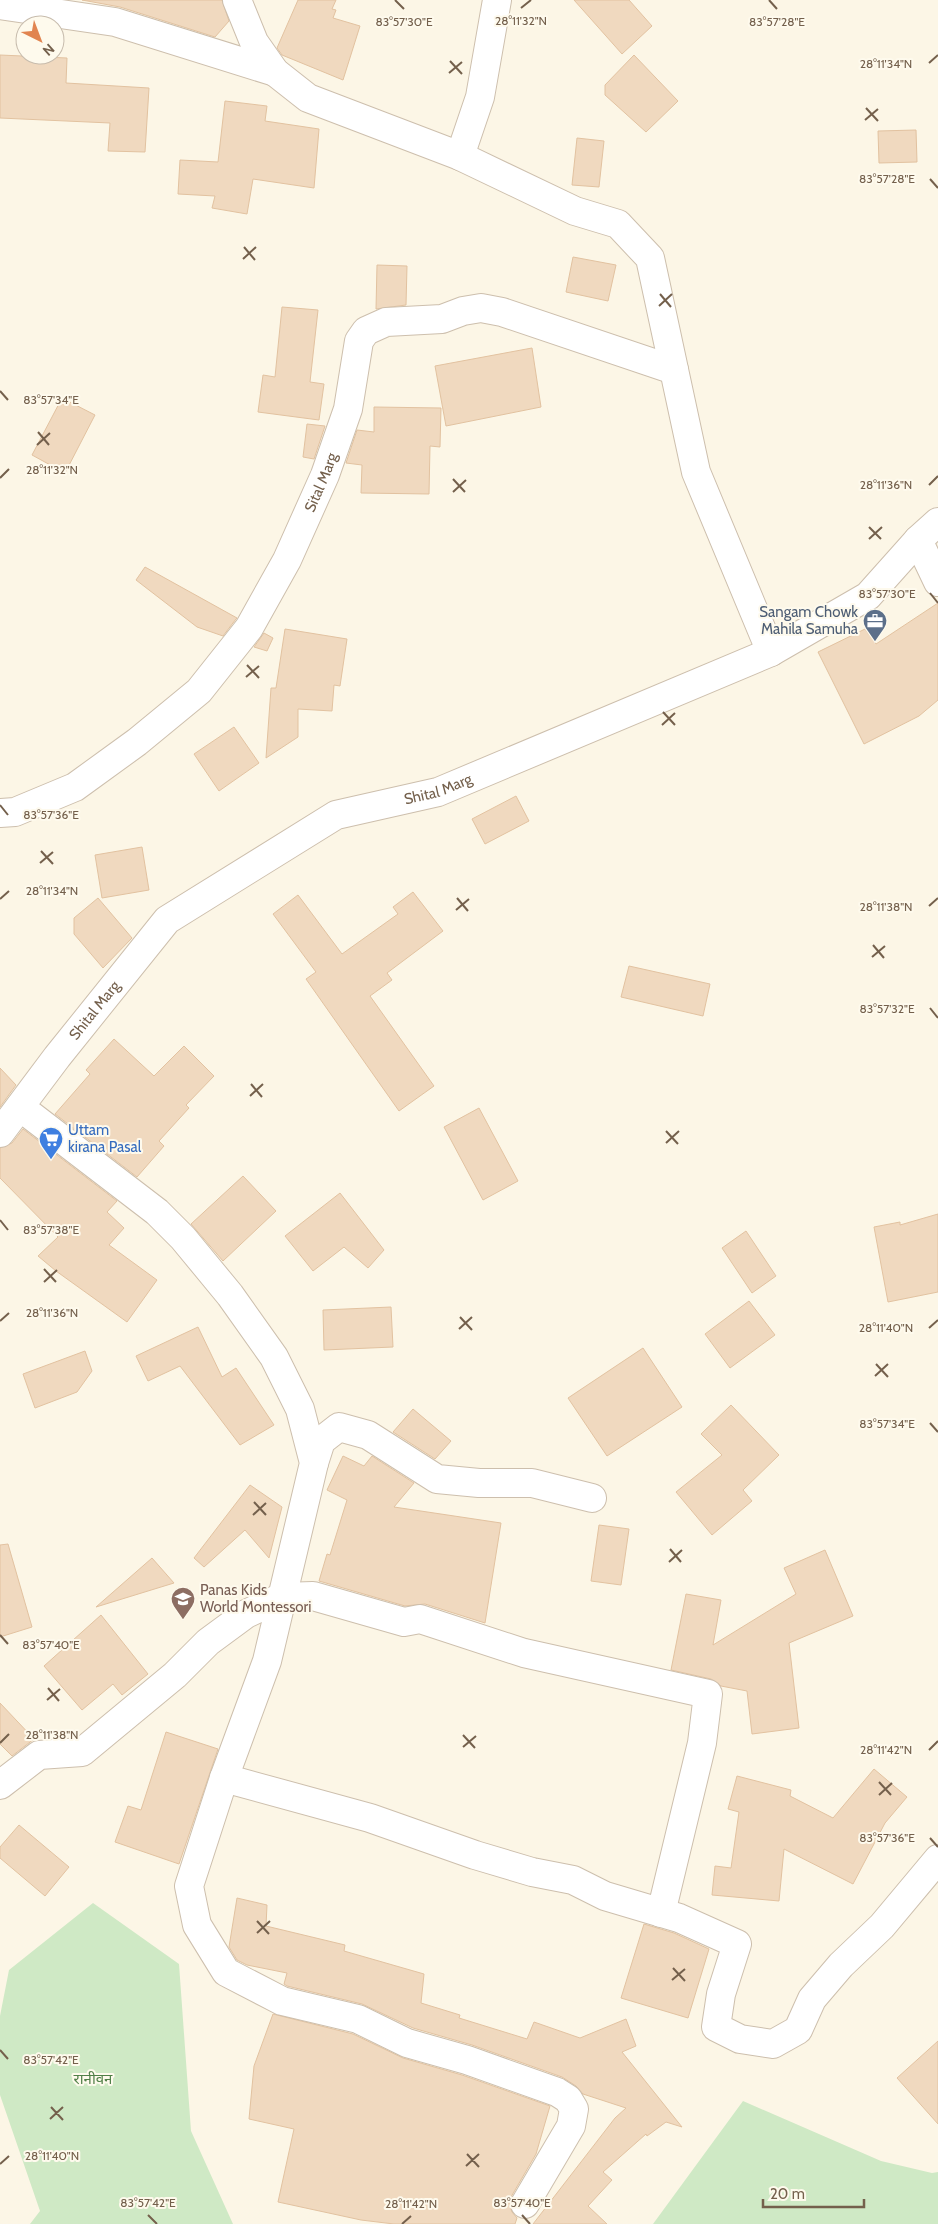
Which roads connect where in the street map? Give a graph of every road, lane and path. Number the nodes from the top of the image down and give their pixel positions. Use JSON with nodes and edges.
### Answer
{"nodes":[{"id":1,"x":237,"y":0,"type":"edge"},
{"id":2,"x":497,"y":0,"type":"edge"},
{"id":3,"x":0,"y":5,"type":"edge"},
{"id":4,"x":275,"y":72,"type":"junction"},
{"id":5,"x":460,"y":156,"type":"junction"},
{"id":6,"x":674,"y":370,"type":"junction"},
{"id":7,"x":928,"y":531,"type":"edge"},
{"id":8,"x":938,"y":582,"type":"edge"},
{"id":9,"x":771,"y":652,"type":"junction"},
{"id":10,"x":0,"y":813,"type":"edge"},
{"id":11,"x":20,"y":1107,"type":"junction"},
{"id":12,"x":0,"y":1133,"type":"edge"},
{"id":13,"x":314,"y":1463,"type":"junction"},
{"id":14,"x":592,"y":1498,"type":"dead end"},
{"id":15,"x":282,"y":1597,"type":"junction"},
{"id":16,"x":224,"y":1778,"type":"junction"},
{"id":17,"x":0,"y":1785,"type":"edge"},
{"id":18,"x":938,"y":1859,"type":"edge"},
{"id":19,"x":661,"y":1913,"type":"junction"},
{"id":20,"x":525,"y":2204,"type":"dead end"}],
"edges":[{"from":1,"to":4,"type":"street"},
{"from":2,"to":5,"type":"street"},
{"from":3,"to":4,"type":"street"},
{"from":4,"to":5,"type":"street"},
{"from":5,"to":6,"type":"street"},
{"from":6,"to":9,"type":"street"},
{"from":6,"to":10,"type":"street","name":"Sital Marg"},
{"from":7,"to":8,"type":"street"},
{"from":7,"to":9,"type":"street","name":"Shital Marg"},
{"from":9,"to":11,"type":"street","name":"Shital Marg"},
{"from":11,"to":12,"type":"street","name":"Shital Marg"},
{"from":11,"to":13,"type":"street"},
{"from":13,"to":14,"type":"street"},
{"from":13,"to":15,"type":"street"},
{"from":15,"to":16,"type":"street"},
{"from":15,"to":17,"type":"street"},
{"from":15,"to":19,"type":"street"},
{"from":16,"to":19,"type":"street"},
{"from":16,"to":20,"type":"street"},
{"from":18,"to":19,"type":"street"}]}
